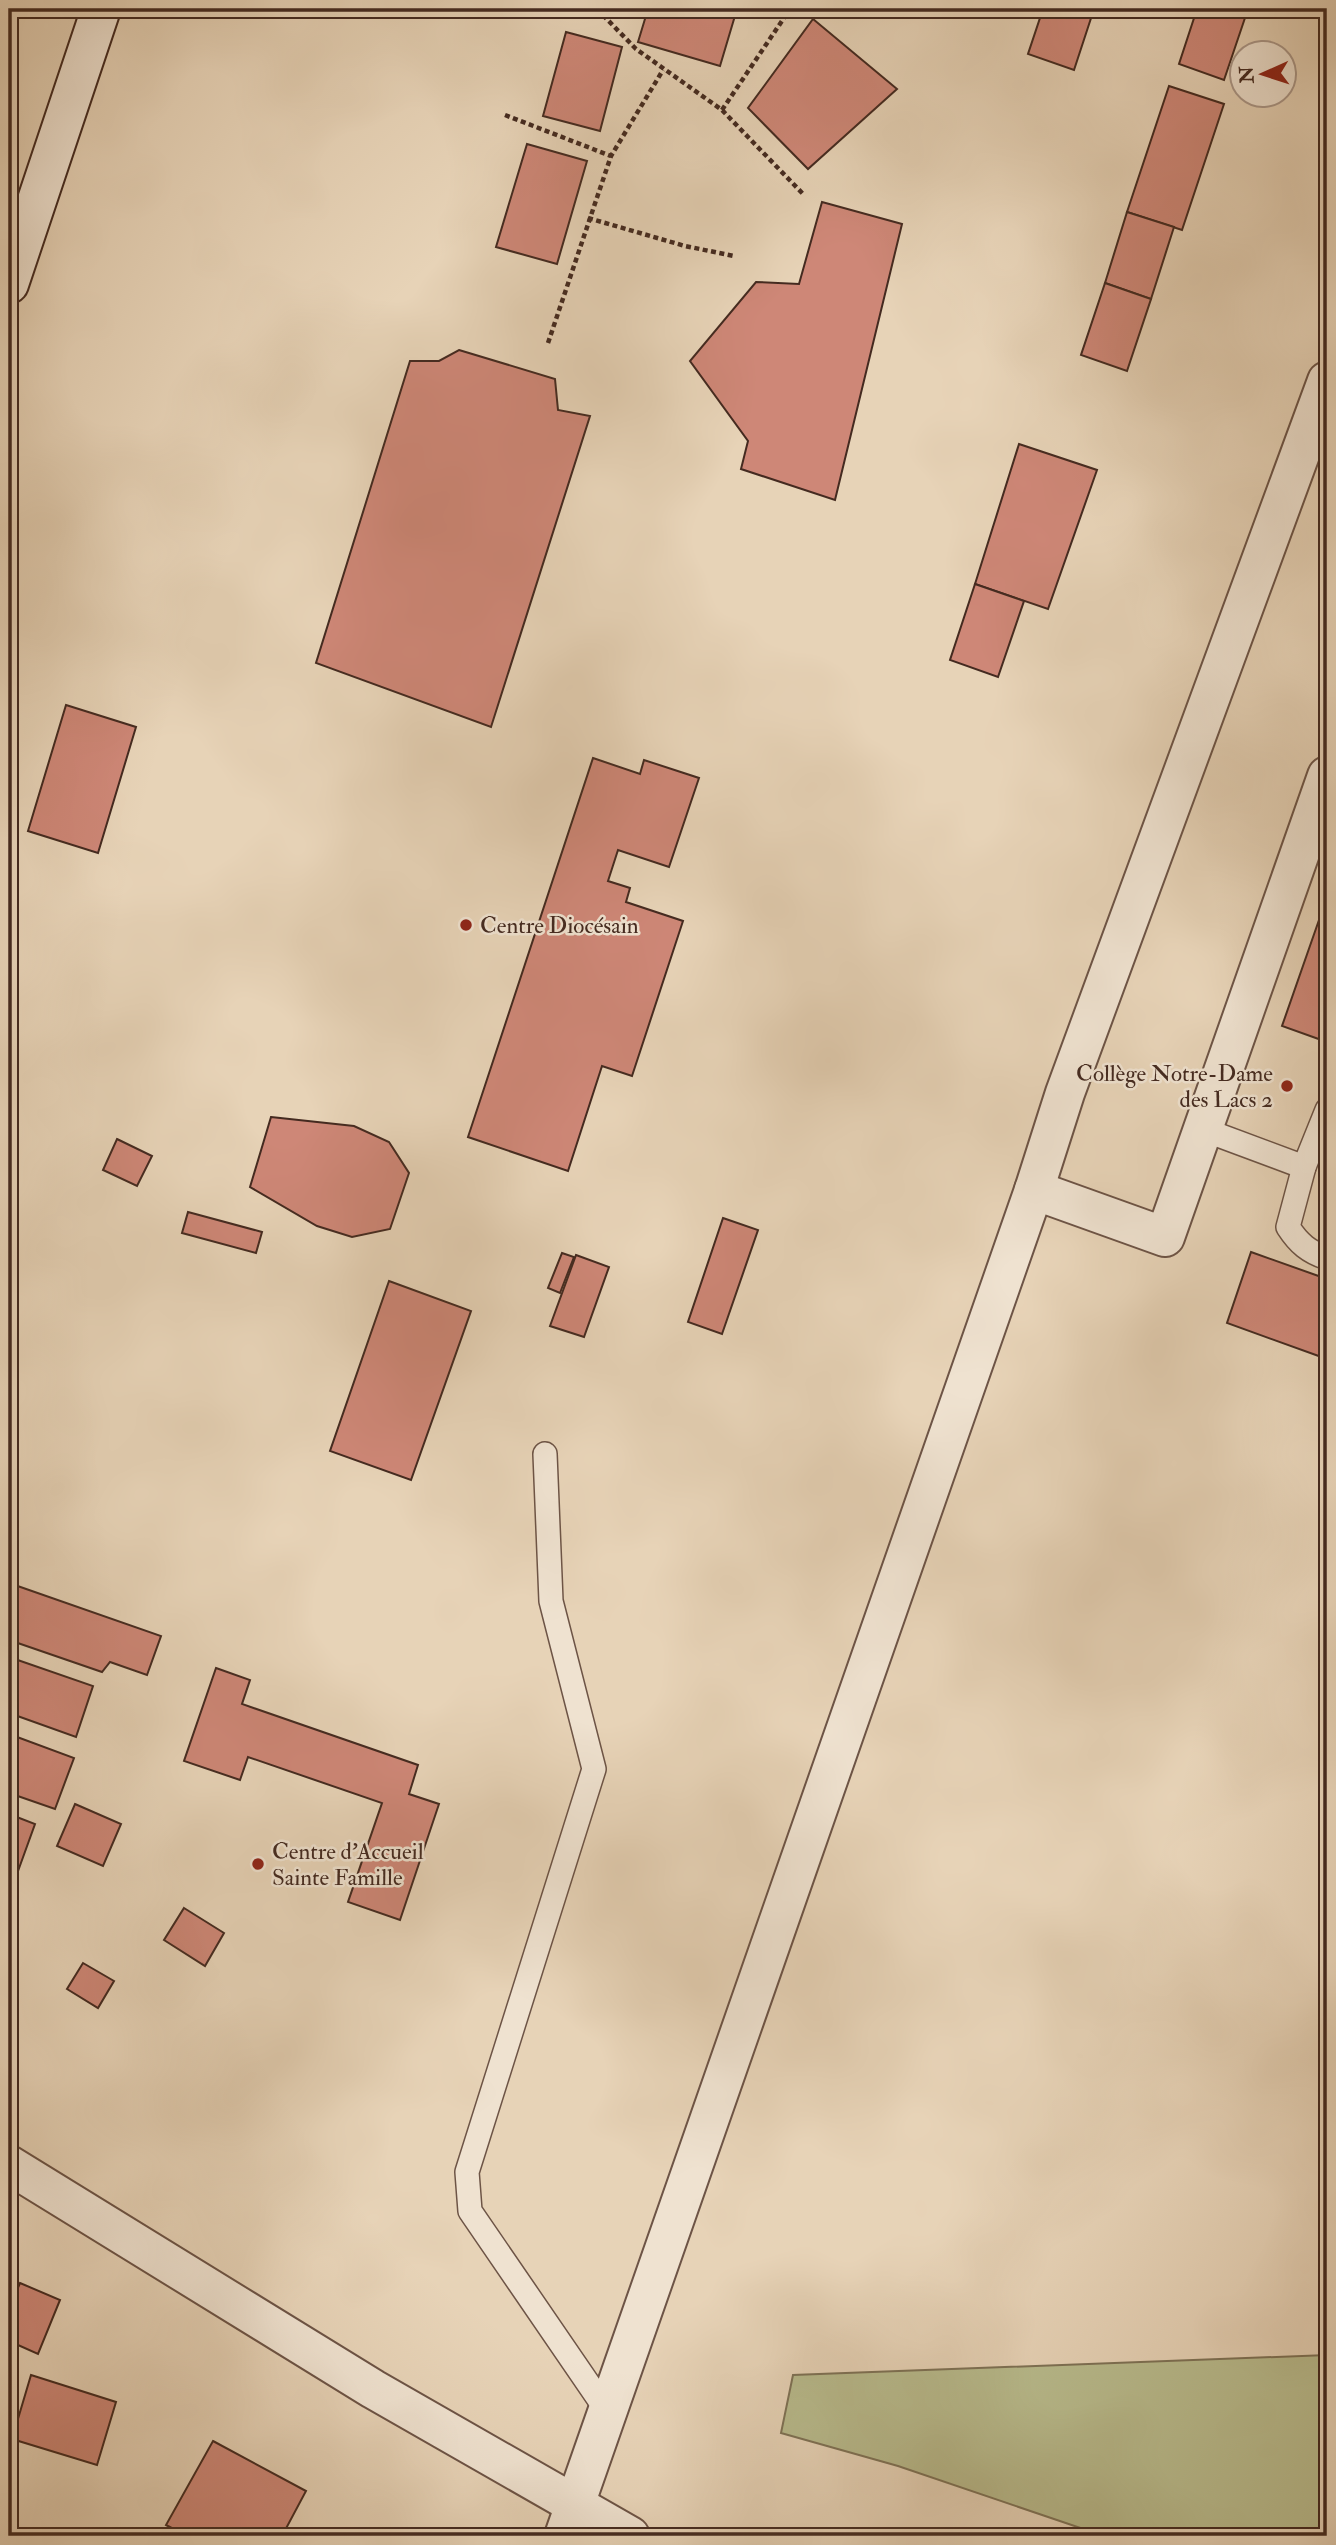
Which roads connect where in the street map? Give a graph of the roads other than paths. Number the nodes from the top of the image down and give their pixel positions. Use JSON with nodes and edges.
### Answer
{"nodes":[{"id":1,"x":101,"y":9,"type":"edge"},
{"id":2,"x":9,"y":284,"type":"edge"},
{"id":3,"x":1327,"y":381,"type":"edge"},
{"id":4,"x":1327,"y":776,"type":"edge"},
{"id":5,"x":1327,"y":1110,"type":"edge"},
{"id":6,"x":1202,"y":1129,"type":"junction"},
{"id":7,"x":1304,"y":1167,"type":"junction"},
{"id":8,"x":1034,"y":1190,"type":"junction"},
{"id":9,"x":1327,"y":1258,"type":"edge"},
{"id":10,"x":545,"y":1454,"type":"dead end"},
{"id":11,"x":9,"y":2165,"type":"edge"},
{"id":12,"x":607,"y":2412,"type":"junction"},
{"id":13,"x":569,"y":2521,"type":"edge"},
{"id":14,"x":629,"y":2536,"type":"edge"}],
"edges":[{"from":1,"to":2,"type":"street"},
{"from":3,"to":8,"type":"street"},
{"from":4,"to":6,"type":"street"},
{"from":5,"to":7,"type":"lane"},
{"from":6,"to":7,"type":"lane"},
{"from":6,"to":8,"type":"street"},
{"from":7,"to":9,"type":"lane"},
{"from":8,"to":12,"type":"street"},
{"from":10,"to":12,"type":"lane"},
{"from":11,"to":13,"type":"street"},
{"from":12,"to":13,"type":"street"},
{"from":13,"to":14,"type":"street"}]}
